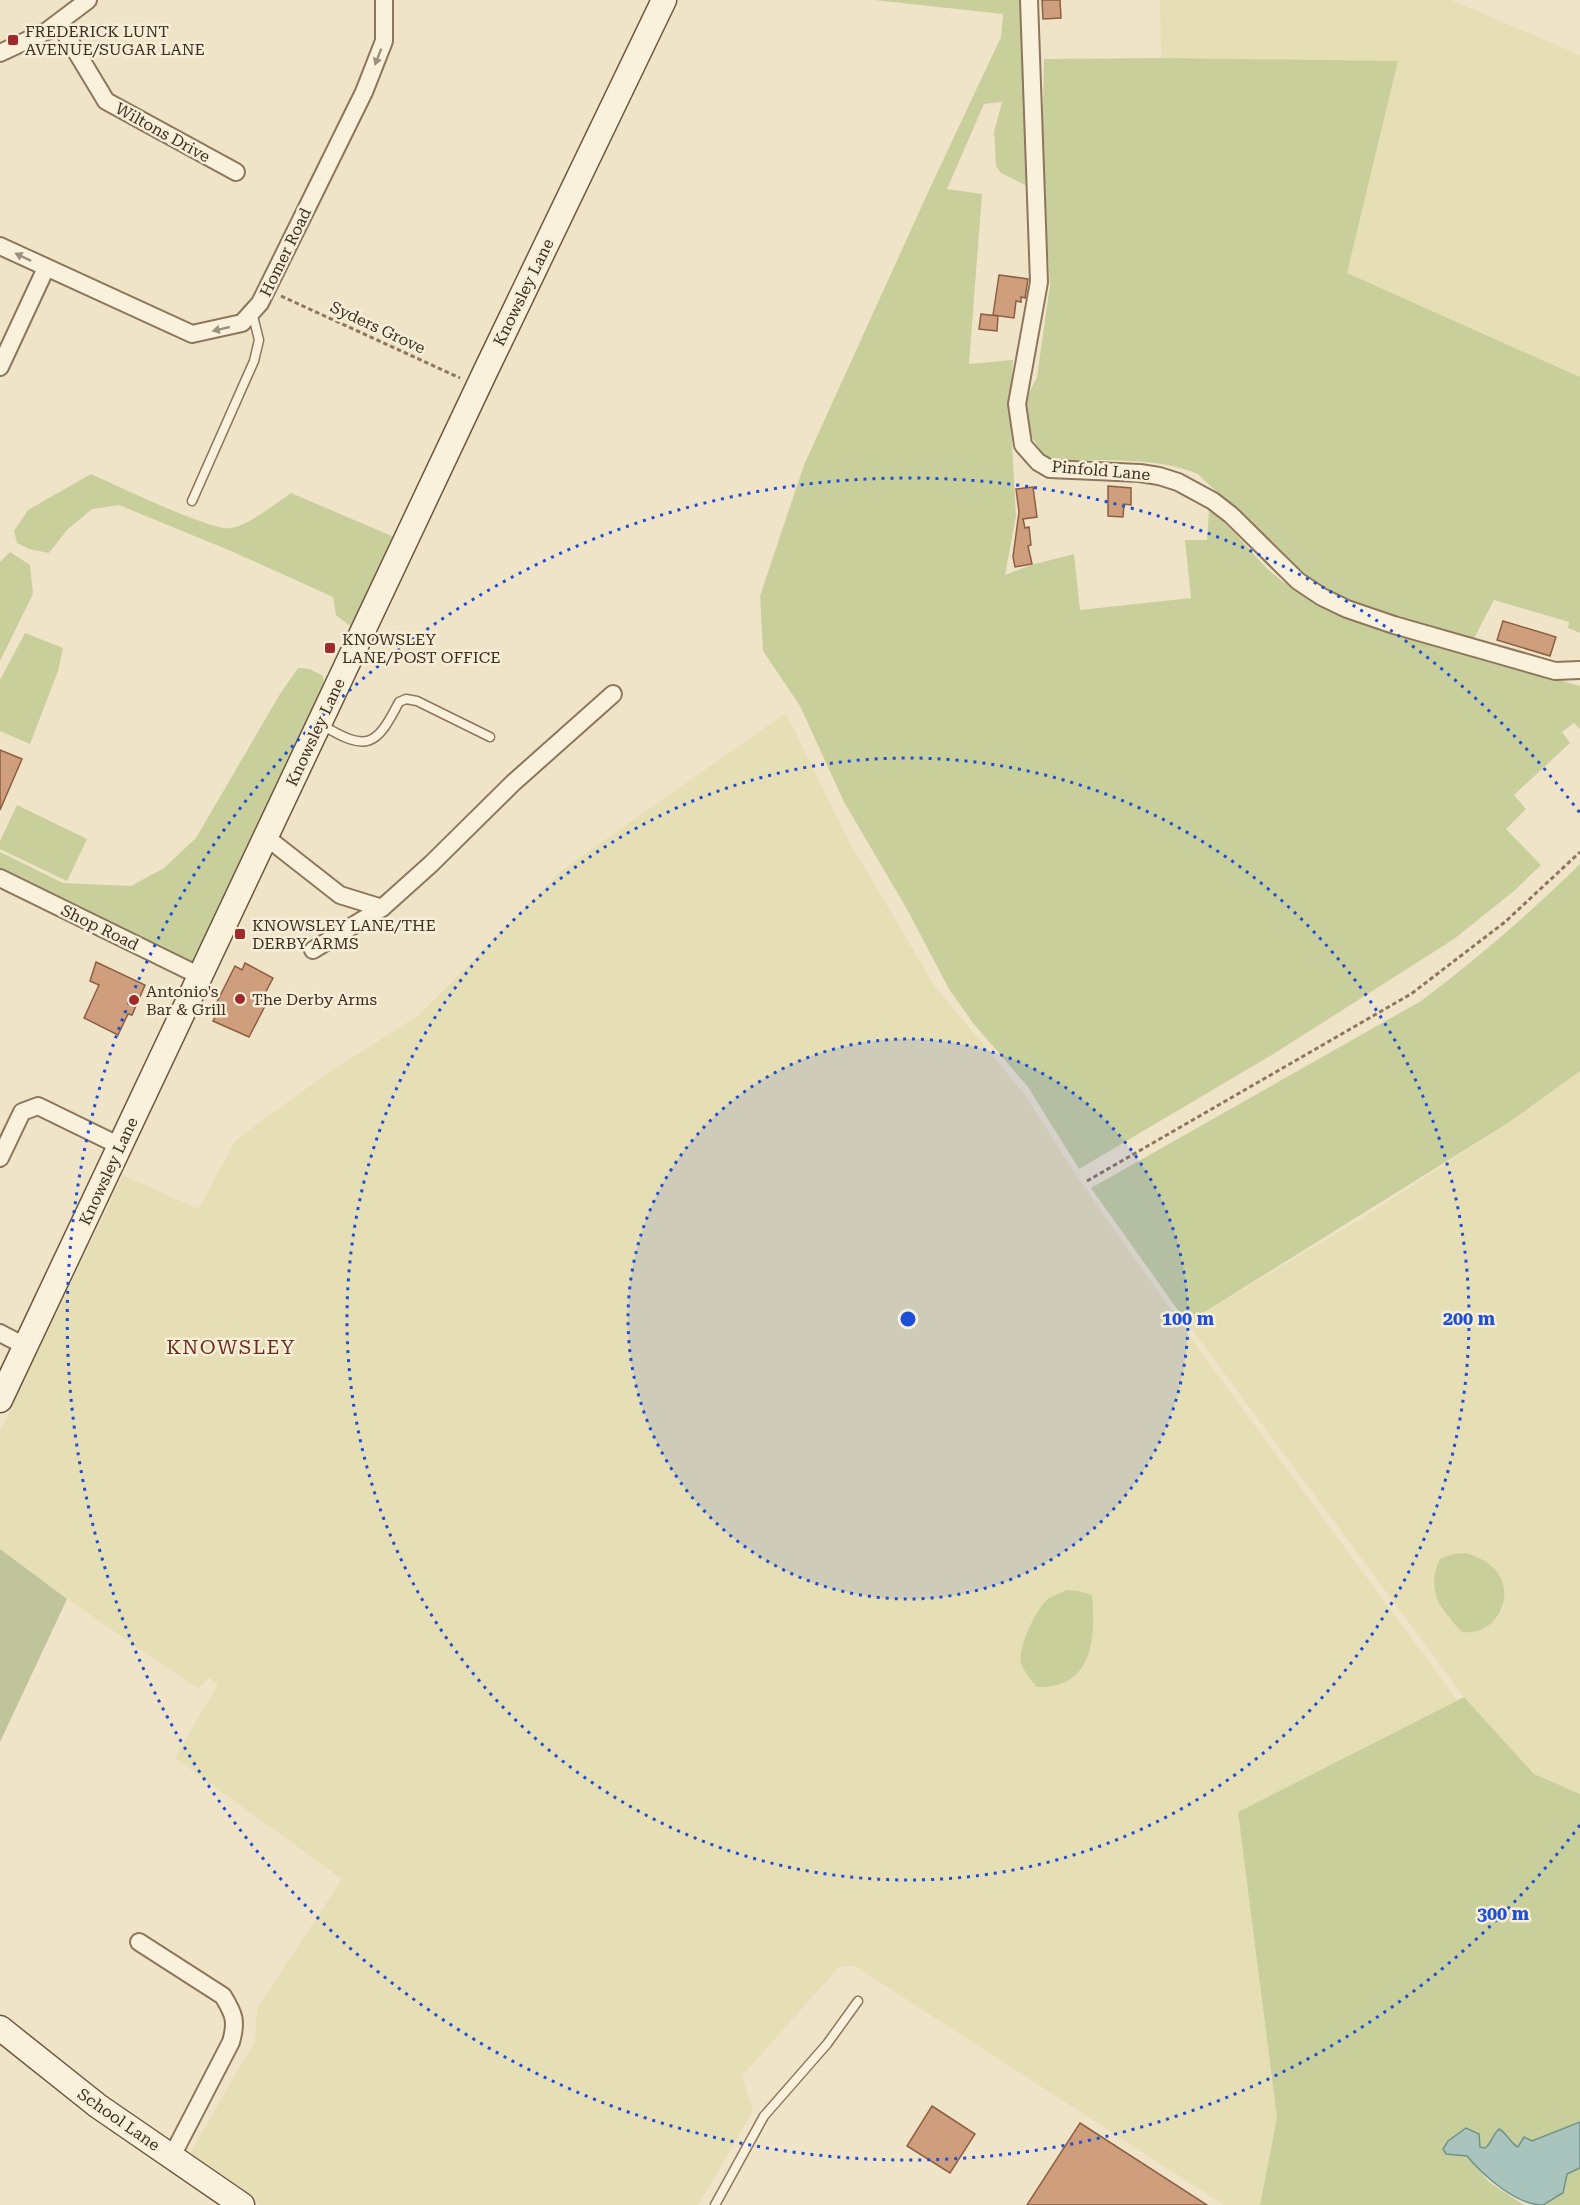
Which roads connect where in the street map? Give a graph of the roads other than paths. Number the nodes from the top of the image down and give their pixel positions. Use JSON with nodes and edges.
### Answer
{"nodes":[{"id":1,"x":88,"y":0,"type":"edge"},
{"id":2,"x":384,"y":0,"type":"edge"},
{"id":3,"x":664,"y":0,"type":"edge"},
{"id":4,"x":1029,"y":0,"type":"edge"},
{"id":5,"x":59,"y":23,"type":"junction"},
{"id":6,"x":0,"y":53,"type":"edge"},
{"id":7,"x":236,"y":172,"type":"dead end"},
{"id":8,"x":0,"y":246,"type":"edge"},
{"id":9,"x":46,"y":268,"type":"junction"},
{"id":10,"x":252,"y":312,"type":"junction"},
{"id":11,"x":0,"y":367,"type":"edge"},
{"id":12,"x":192,"y":501,"type":"dead end"},
{"id":13,"x":1580,"y":670,"type":"edge"},
{"id":14,"x":613,"y":694,"type":"dead end"},
{"id":15,"x":319,"y":723,"type":"junction"},
{"id":16,"x":490,"y":737,"type":"dead end"},
{"id":17,"x":266,"y":837,"type":"junction"},
{"id":18,"x":0,"y":878,"type":"edge"},
{"id":19,"x":382,"y":908,"type":"junction"},
{"id":20,"x":313,"y":950,"type":"dead end"},
{"id":21,"x":200,"y":976,"type":"junction"},
{"id":22,"x":120,"y":1146,"type":"junction"},
{"id":23,"x":0,"y":1158,"type":"edge"},
{"id":24,"x":0,"y":1333,"type":"edge"},
{"id":25,"x":25,"y":1346,"type":"junction"},
{"id":26,"x":0,"y":1400,"type":"edge"},
{"id":27,"x":139,"y":1942,"type":"dead end"},
{"id":28,"x":858,"y":2001,"type":"dead end"},
{"id":29,"x":0,"y":2028,"type":"edge"},
{"id":30,"x":172,"y":2156,"type":"junction"},
{"id":31,"x":242,"y":2205,"type":"edge"},
{"id":32,"x":715,"y":2205,"type":"edge"}],
"edges":[{"from":1,"to":5,"type":"street"},
{"from":2,"to":10,"type":"street","name":"Homer Road","one_way":true},
{"from":3,"to":15,"type":"main road","name":"Knowsley Lane"},
{"from":4,"to":13,"type":"street","name":"Pinfold Lane"},
{"from":5,"to":6,"type":"street"},
{"from":5,"to":7,"type":"street","name":"Wiltons Drive"},
{"from":9,"to":8,"type":"street","name":"Homer Road","one_way":true},
{"from":10,"to":9,"type":"street","name":"Homer Road","one_way":true},
{"from":9,"to":11,"type":"street"},
{"from":10,"to":12,"type":"lane"},
{"from":14,"to":19,"type":"street"},
{"from":15,"to":16,"type":"lane"},
{"from":15,"to":17,"type":"main road","name":"Knowsley Lane"},
{"from":17,"to":19,"type":"street"},
{"from":17,"to":21,"type":"main road","name":"Knowsley Lane"},
{"from":18,"to":21,"type":"street","name":"Shop Road"},
{"from":19,"to":20,"type":"street"},
{"from":21,"to":22,"type":"main road","name":"Knowsley Lane"},
{"from":22,"to":23,"type":"street"},
{"from":22,"to":25,"type":"main road","name":"Knowsley Lane"},
{"from":24,"to":25,"type":"street"},
{"from":25,"to":26,"type":"main road","name":"Knowsley Lane"},
{"from":27,"to":30,"type":"street"},
{"from":28,"to":32,"type":"lane"},
{"from":29,"to":30,"type":"main road","name":"School Lane"},
{"from":30,"to":31,"type":"main road","name":"School Lane"}]}
